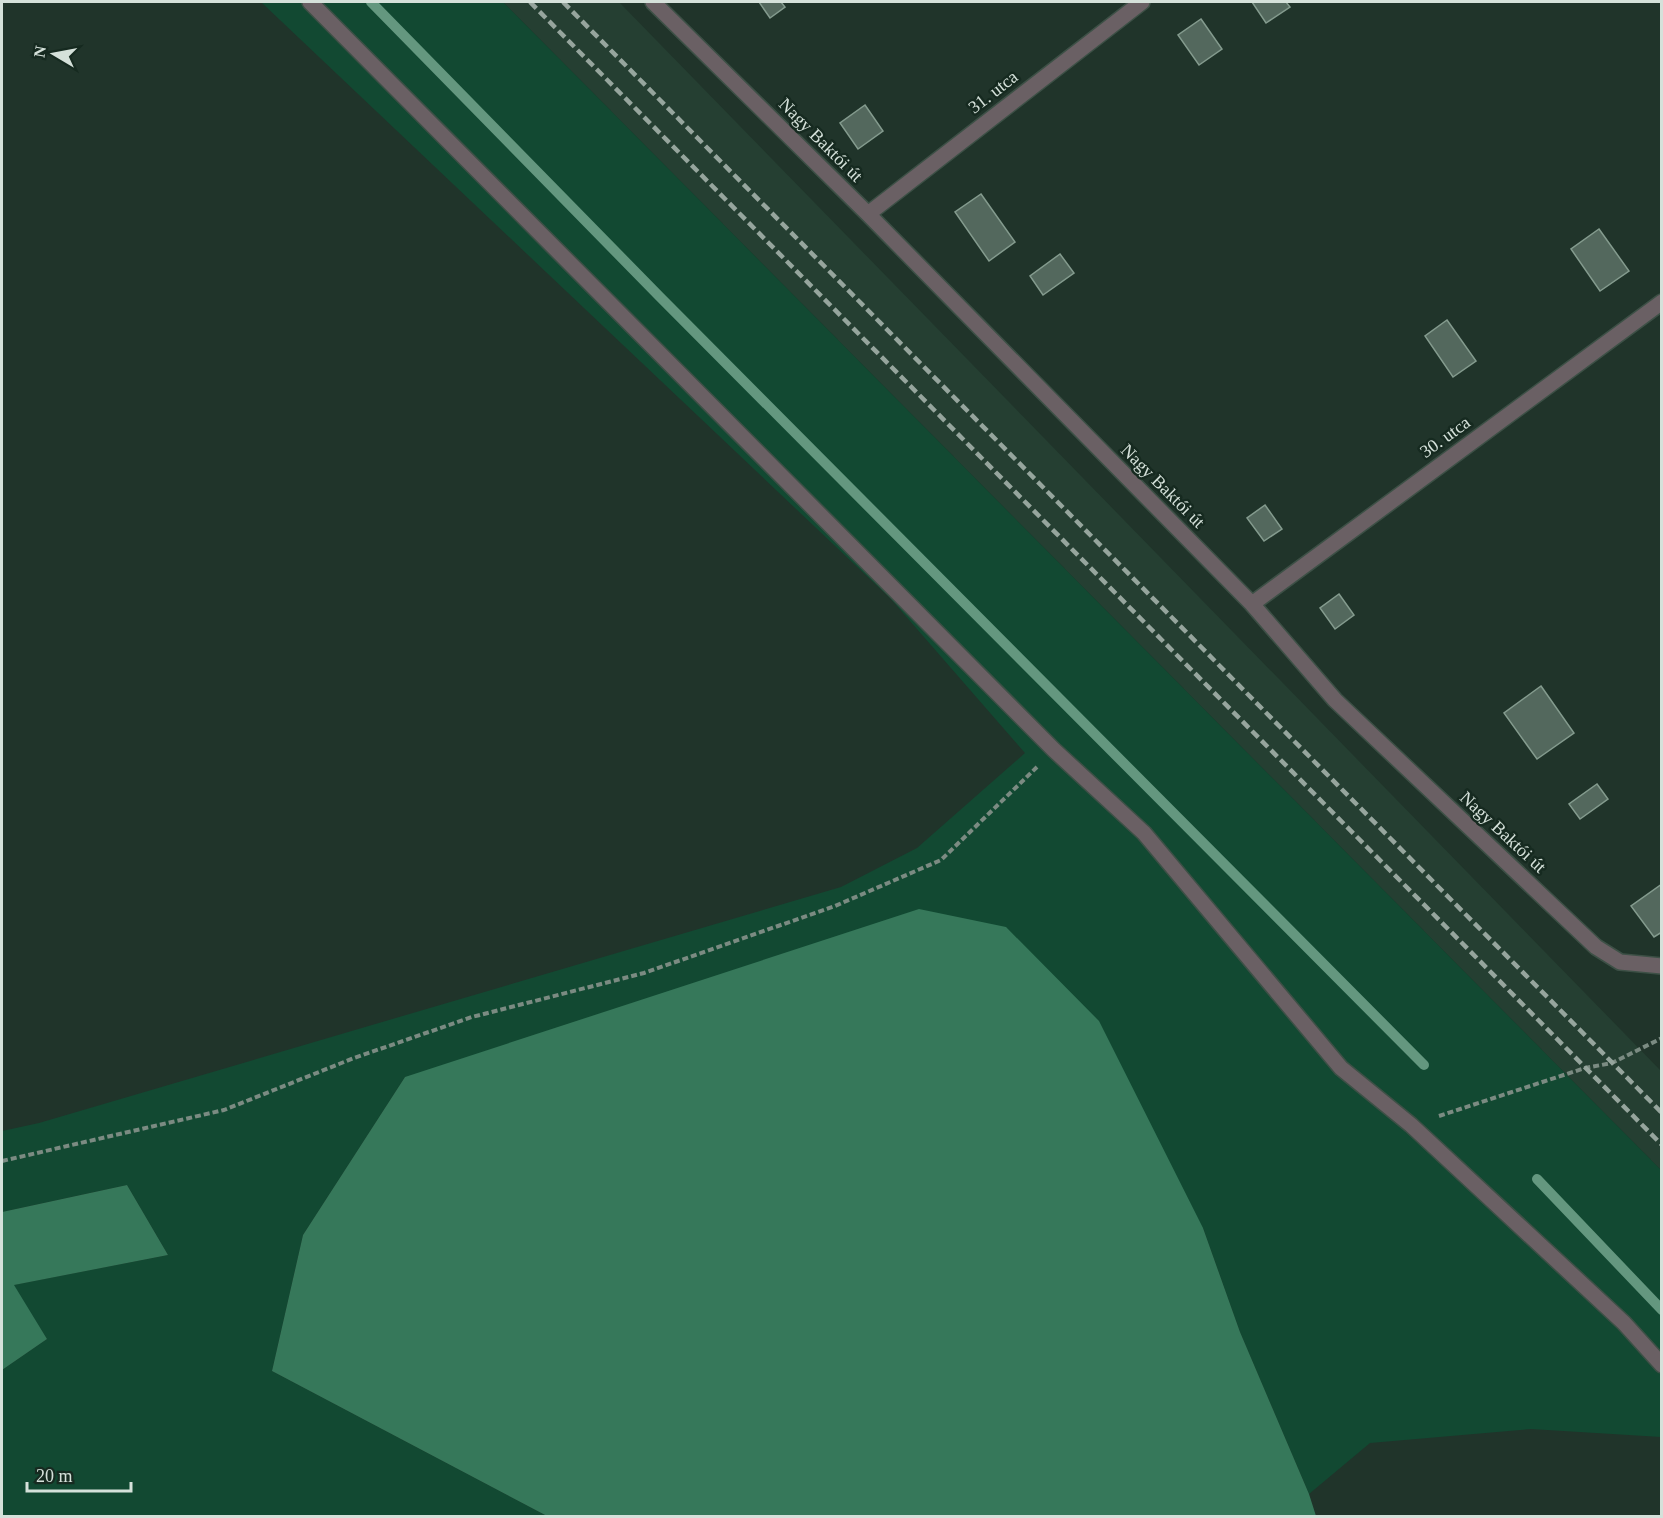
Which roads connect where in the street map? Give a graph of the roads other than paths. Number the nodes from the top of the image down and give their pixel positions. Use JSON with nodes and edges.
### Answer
{"nodes":[{"id":1,"x":310,"y":2,"type":"edge"},
{"id":2,"x":653,"y":2,"type":"edge"},
{"id":3,"x":1142,"y":2,"type":"edge"},
{"id":4,"x":868,"y":214,"type":"junction"},
{"id":5,"x":1662,"y":302,"type":"edge"},
{"id":6,"x":1252,"y":604,"type":"junction"},
{"id":7,"x":1662,"y":966,"type":"edge"},
{"id":8,"x":1662,"y":1365,"type":"edge"}],
"edges":[{"from":1,"to":8,"type":"street"},
{"from":2,"to":4,"type":"street","name":"Nagy Baktói út"},
{"from":3,"to":4,"type":"street","name":"31. utca"},
{"from":4,"to":6,"type":"street","name":"Nagy Baktói út"},
{"from":5,"to":6,"type":"street","name":"30. utca"},
{"from":6,"to":7,"type":"street","name":"Nagy Baktói út"}]}
